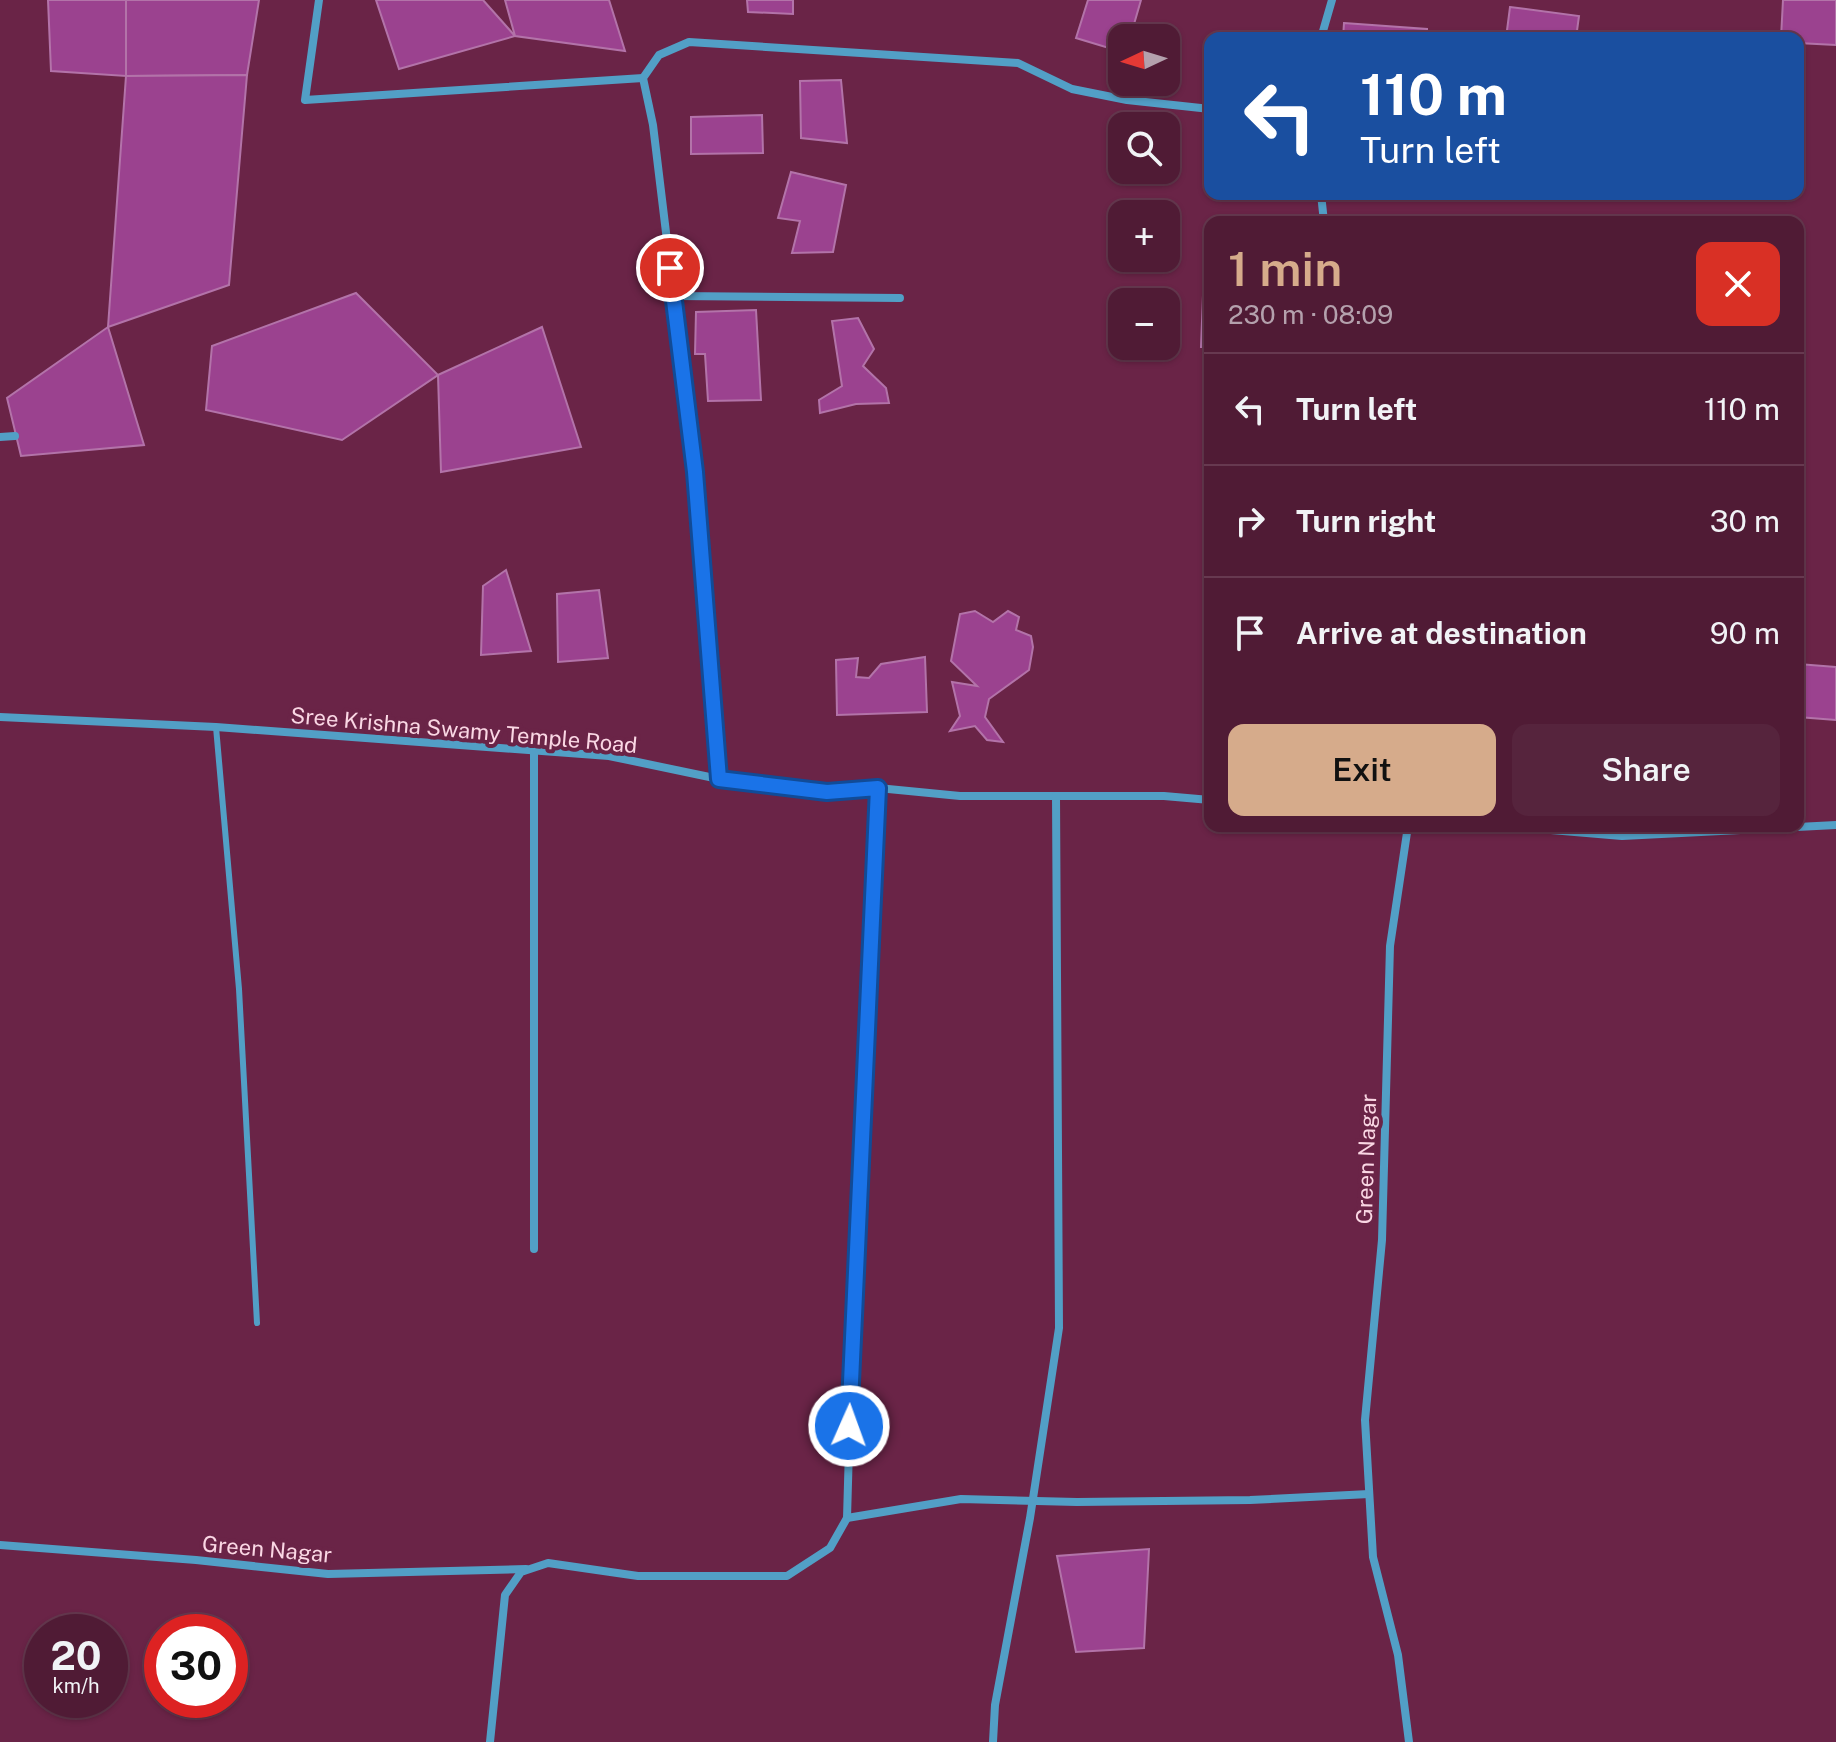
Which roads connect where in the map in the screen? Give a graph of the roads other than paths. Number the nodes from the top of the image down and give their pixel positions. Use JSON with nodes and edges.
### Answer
{"nodes":[{"id":1,"x":319,"y":0,"type":"edge"},
{"id":2,"x":1332,"y":0,"type":"edge"},
{"id":3,"x":1323,"y":32,"type":"edge"},
{"id":4,"x":643,"y":78,"type":"junction"},
{"id":5,"x":1204,"y":108,"type":"edge"},
{"id":6,"x":674,"y":296,"type":"junction"},
{"id":7,"x":900,"y":298,"type":"dead end"},
{"id":8,"x":15,"y":436,"type":"dead end"},
{"id":9,"x":0,"y":437,"type":"edge"},
{"id":10,"x":0,"y":717,"type":"edge"},
{"id":11,"x":216,"y":727,"type":"junction"},
{"id":12,"x":534,"y":751,"type":"junction"},
{"id":13,"x":719,"y":779,"type":"junction"},
{"id":14,"x":878,"y":788,"type":"junction"},
{"id":15,"x":1056,"y":796,"type":"junction"},
{"id":16,"x":1204,"y":799,"type":"edge"},
{"id":17,"x":1836,"y":825,"type":"edge"},
{"id":18,"x":1804,"y":827,"type":"edge"},
{"id":19,"x":1407,"y":832,"type":"edge"},
{"id":20,"x":1574,"y":832,"type":"edge"},
{"id":21,"x":1700,"y":832,"type":"edge"},
{"id":22,"x":534,"y":1249,"type":"dead end"},
{"id":23,"x":257,"y":1323,"type":"dead end"},
{"id":24,"x":1369,"y":1494,"type":"junction"},
{"id":25,"x":1033,"y":1501,"type":"junction"},
{"id":26,"x":847,"y":1518,"type":"junction"},
{"id":27,"x":0,"y":1545,"type":"edge"},
{"id":28,"x":531,"y":1569,"type":"junction"},
{"id":29,"x":490,"y":1742,"type":"edge"},
{"id":30,"x":993,"y":1742,"type":"edge"},
{"id":31,"x":1409,"y":1742,"type":"edge"}],
"edges":[{"from":1,"to":4,"type":"street"},
{"from":2,"to":3,"type":"street"},
{"from":4,"to":5,"type":"street"},
{"from":4,"to":6,"type":"street"},
{"from":6,"to":7,"type":"street"},
{"from":6,"to":13,"type":"street"},
{"from":8,"to":9,"type":"street"},
{"from":10,"to":11,"type":"street","name":"Sree Krishna Swamy Temple Road"},
{"from":11,"to":12,"type":"street","name":"Sree Krishna Swamy Temple Road"},
{"from":11,"to":23,"type":"lane"},
{"from":12,"to":13,"type":"street","name":"Sree Krishna Swamy Temple Road"},
{"from":12,"to":22,"type":"street"},
{"from":13,"to":14,"type":"street","name":"Sree Krishna Swamy Temple Road"},
{"from":14,"to":15,"type":"street","name":"Sree Krishna Swamy Temple Road"},
{"from":14,"to":26,"type":"street"},
{"from":15,"to":16,"type":"street","name":"Sree Krishna Swamy Temple Road"},
{"from":15,"to":25,"type":"street"},
{"from":17,"to":18,"type":"street"},
{"from":19,"to":24,"type":"street","name":"Green Nagar"},
{"from":20,"to":21,"type":"street"},
{"from":24,"to":25,"type":"street"},
{"from":24,"to":31,"type":"street","name":"Green Nagar"},
{"from":25,"to":26,"type":"street"},
{"from":25,"to":30,"type":"street"},
{"from":26,"to":28,"type":"street","name":"Green Nagar"},
{"from":27,"to":28,"type":"street","name":"Green Nagar"},
{"from":28,"to":29,"type":"street"}]}
